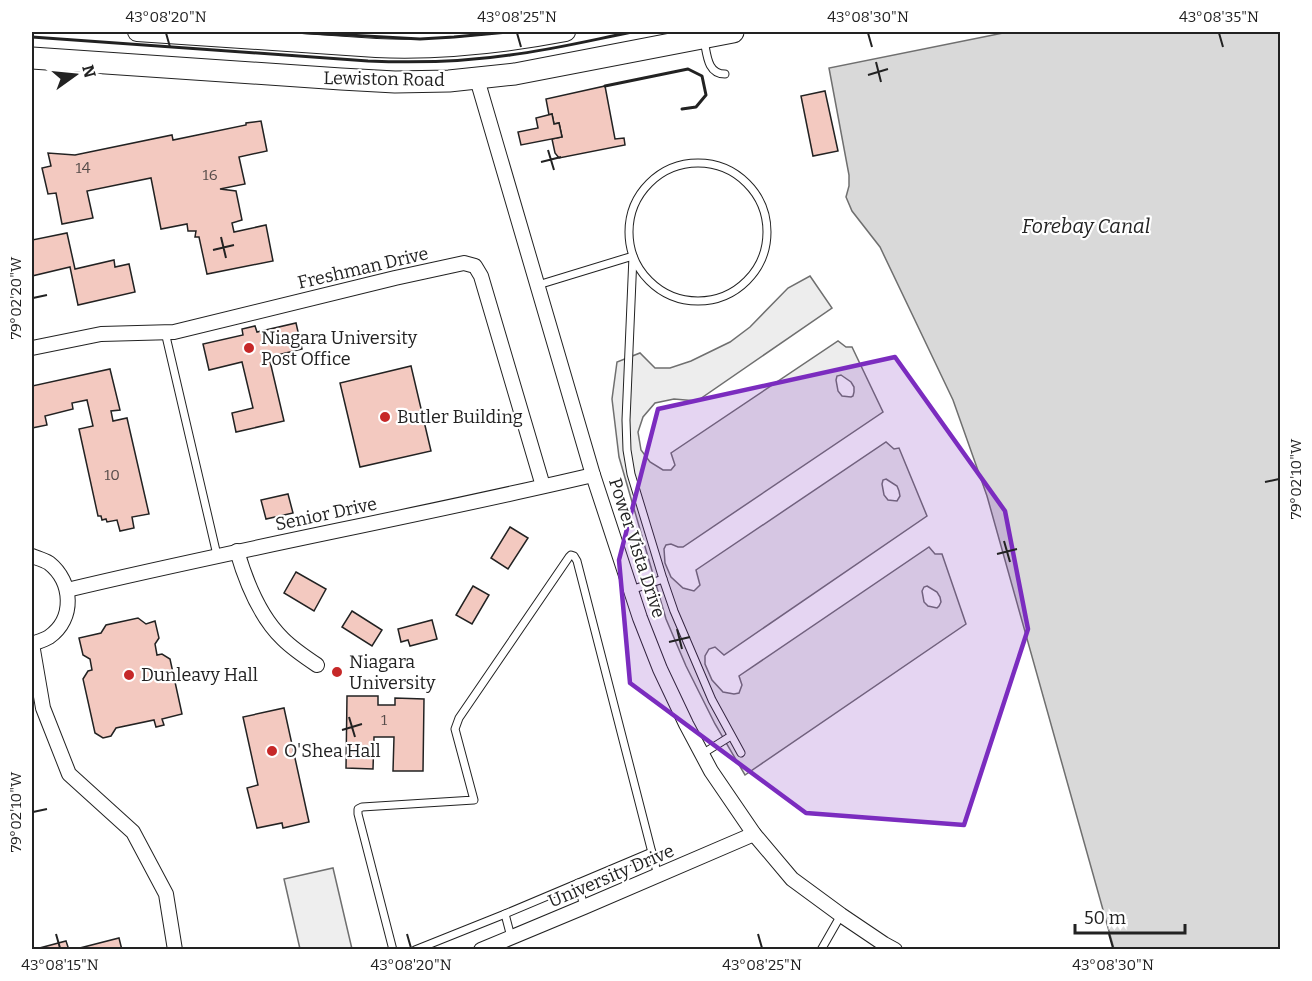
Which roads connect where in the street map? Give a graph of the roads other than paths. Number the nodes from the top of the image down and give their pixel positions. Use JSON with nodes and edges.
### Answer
{"nodes":[{"id":1,"x":136,"y":32,"type":"edge"},
{"id":2,"x":566,"y":32,"type":"edge"},
{"id":3,"x":733,"y":32,"type":"edge"},
{"id":4,"x":704,"y":37,"type":"junction"},
{"id":5,"x":32,"y":58,"type":"edge"},
{"id":6,"x":725,"y":74,"type":"dead end"},
{"id":7,"x":477,"y":79,"type":"junction"},
{"id":8,"x":633,"y":256,"type":"junction"},
{"id":9,"x":537,"y":285,"type":"junction"},
{"id":10,"x":165,"y":332,"type":"junction"},
{"id":11,"x":32,"y":348,"type":"edge"},
{"id":12,"x":593,"y":475,"type":"junction"},
{"id":13,"x":543,"y":486,"type":"junction"},
{"id":14,"x":237,"y":551,"type":"junction"},
{"id":15,"x":217,"y":555,"type":"junction"},
{"id":16,"x":32,"y":556,"type":"edge"},
{"id":17,"x":663,"y":579,"type":"junction"},
{"id":18,"x":68,"y":590,"type":"junction"},
{"id":19,"x":631,"y":590,"type":"junction"},
{"id":20,"x":32,"y":644,"type":"edge"},
{"id":21,"x":317,"y":665,"type":"dead end"},
{"id":22,"x":732,"y":736,"type":"junction"},
{"id":23,"x":741,"y":753,"type":"dead end"},
{"id":24,"x":702,"y":754,"type":"junction"},
{"id":25,"x":754,"y":834,"type":"junction"},
{"id":26,"x":652,"y":852,"type":"junction"},
{"id":27,"x":658,"y":876,"type":"junction"},
{"id":28,"x":578,"y":883,"type":"junction"},
{"id":29,"x":584,"y":907,"type":"junction"},
{"id":30,"x":505,"y":914,"type":"junction"},
{"id":31,"x":841,"y":915,"type":"junction"},
{"id":32,"x":511,"y":937,"type":"junction"},
{"id":33,"x":175,"y":950,"type":"edge"},
{"id":34,"x":393,"y":950,"type":"edge"},
{"id":35,"x":415,"y":950,"type":"edge"},
{"id":36,"x":481,"y":950,"type":"edge"},
{"id":37,"x":821,"y":950,"type":"edge"},
{"id":38,"x":895,"y":950,"type":"edge"}],
"edges":[{"from":1,"to":2,"type":"main road"},
{"from":3,"to":4,"type":"main road","name":"Lewiston Road"},
{"from":4,"to":6,"type":"lane"},
{"from":4,"to":7,"type":"main road","name":"Lewiston Road"},
{"from":5,"to":7,"type":"main road","name":"Lewiston Road"},
{"from":7,"to":9,"type":"street","name":"Power Vista Drive"},
{"from":8,"to":8,"type":"lane"},
{"from":8,"to":9,"type":"lane"},
{"from":8,"to":17,"type":"lane"},
{"from":9,"to":12,"type":"street","name":"Power Vista Drive"},
{"from":10,"to":11,"type":"street","name":"Freshman Drive"},
{"from":10,"to":13,"type":"street","name":"Freshman Drive"},
{"from":10,"to":15,"type":"lane"},
{"from":12,"to":13,"type":"street","name":"Senior Drive"},
{"from":12,"to":19,"type":"street","name":"Power Vista Drive"},
{"from":13,"to":14,"type":"street","name":"Senior Drive"},
{"from":14,"to":15,"type":"street","name":"Senior Drive"},
{"from":14,"to":21,"type":"street"},
{"from":15,"to":18,"type":"street","name":"Senior Drive"},
{"from":16,"to":18,"type":"street"},
{"from":17,"to":19,"type":"lane"},
{"from":17,"to":22,"type":"lane"},
{"from":18,"to":20,"type":"street"},
{"from":19,"to":24,"type":"street","name":"Power Vista Drive"},
{"from":20,"to":33,"type":"street"},
{"from":22,"to":23,"type":"lane"},
{"from":22,"to":24,"type":"lane"},
{"from":24,"to":25,"type":"street","name":"Power Vista Drive"},
{"from":25,"to":27,"type":"street","name":"University Drive"},
{"from":25,"to":31,"type":"street","name":"Power Vista Drive"},
{"from":26,"to":27,"type":"lane"},
{"from":26,"to":28,"type":"lane"},
{"from":26,"to":34,"type":"lane"},
{"from":27,"to":29,"type":"street","name":"University Drive"},
{"from":28,"to":29,"type":"lane"},
{"from":28,"to":30,"type":"lane"},
{"from":29,"to":32,"type":"street","name":"University Drive"},
{"from":30,"to":32,"type":"lane"},
{"from":30,"to":35,"type":"lane"},
{"from":31,"to":37,"type":"lane"},
{"from":31,"to":38,"type":"street","name":"Power Vista Drive"},
{"from":32,"to":36,"type":"street","name":"University Drive"}]}
